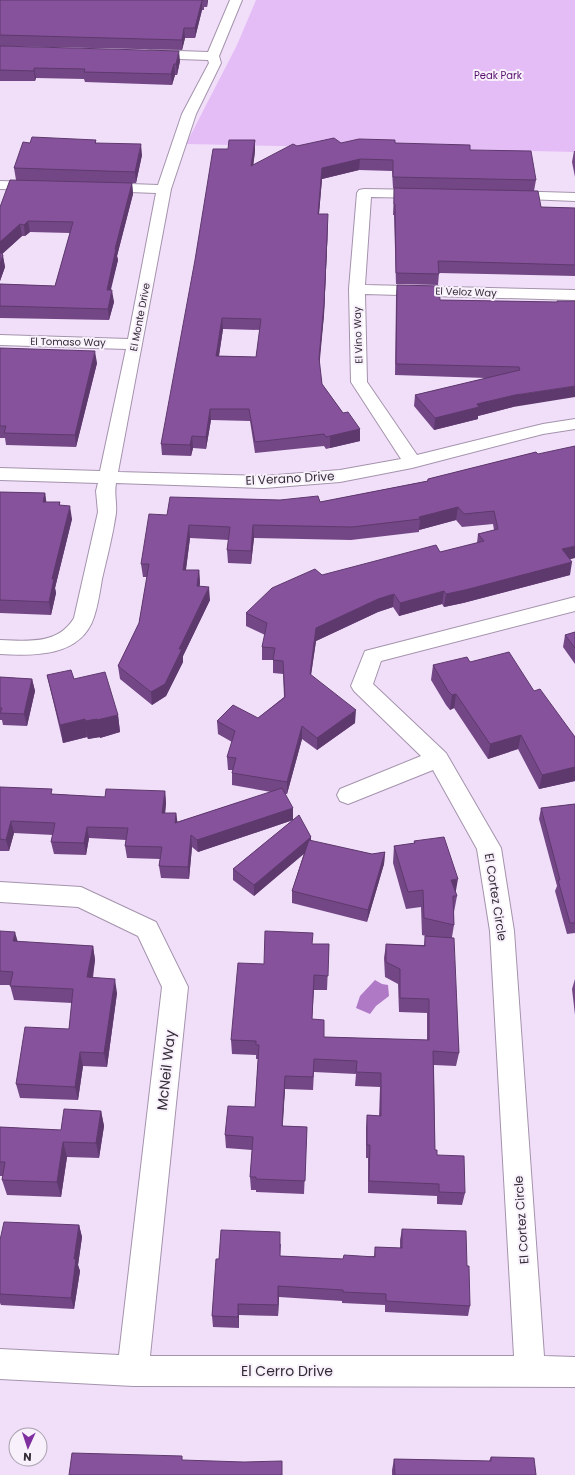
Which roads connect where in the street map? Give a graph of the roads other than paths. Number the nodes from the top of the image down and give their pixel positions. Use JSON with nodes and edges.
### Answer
{"nodes":[{"id":1,"x":236,"y":0,"type":"edge"},
{"id":2,"x":139,"y":53,"type":"edge"},
{"id":3,"x":213,"y":56,"type":"junction"},
{"id":4,"x":0,"y":185,"type":"edge"},
{"id":5,"x":47,"y":186,"type":"edge"},
{"id":6,"x":86,"y":187,"type":"edge"},
{"id":7,"x":164,"y":189,"type":"junction"},
{"id":8,"x":434,"y":194,"type":"edge"},
{"id":9,"x":497,"y":195,"type":"edge"},
{"id":10,"x":575,"y":197,"type":"edge"},
{"id":11,"x":357,"y":289,"type":"junction"},
{"id":12,"x":575,"y":295,"type":"edge"},
{"id":13,"x":0,"y":340,"type":"edge"},
{"id":14,"x":136,"y":344,"type":"junction"},
{"id":15,"x":575,"y":424,"type":"edge"},
{"id":16,"x":412,"y":462,"type":"junction"},
{"id":17,"x":0,"y":474,"type":"edge"},
{"id":18,"x":108,"y":478,"type":"junction"},
{"id":19,"x":575,"y":604,"type":"edge"},
{"id":20,"x":0,"y":647,"type":"edge"},
{"id":21,"x":438,"y":759,"type":"junction"},
{"id":22,"x":348,"y":795,"type":"dead end"},
{"id":23,"x":0,"y":892,"type":"edge"},
{"id":24,"x":0,"y":1364,"type":"edge"},
{"id":25,"x":133,"y":1371,"type":"junction"},
{"id":26,"x":530,"y":1371,"type":"junction"},
{"id":27,"x":575,"y":1372,"type":"edge"}],
"edges":[{"from":1,"to":3,"type":"street","name":"El Monte Drive"},
{"from":2,"to":3,"type":"street"},
{"from":3,"to":7,"type":"street","name":"El Monte Drive"},
{"from":4,"to":5,"type":"street"},
{"from":6,"to":7,"type":"street"},
{"from":7,"to":14,"type":"street","name":"El Monte Drive"},
{"from":8,"to":11,"type":"street","name":"El Vino Way"},
{"from":9,"to":10,"type":"street"},
{"from":11,"to":12,"type":"street","name":"El Veloz Way"},
{"from":11,"to":16,"type":"street","name":"El Vino Way"},
{"from":13,"to":14,"type":"street","name":"El Tomaso Way"},
{"from":14,"to":18,"type":"street","name":"El Monte Drive"},
{"from":15,"to":16,"type":"street","name":"El Verano Drive"},
{"from":16,"to":18,"type":"street","name":"El Verano Drive"},
{"from":17,"to":18,"type":"street","name":"El Verano Drive"},
{"from":18,"to":20,"type":"street","name":"El Monte Drive"},
{"from":19,"to":21,"type":"street","name":"El Cortez Circle"},
{"from":21,"to":22,"type":"street"},
{"from":21,"to":26,"type":"street","name":"El Cortez Circle"},
{"from":23,"to":25,"type":"street","name":"McNeil Way"},
{"from":24,"to":25,"type":"street","name":"El Cerro Drive"},
{"from":25,"to":26,"type":"street","name":"El Cerro Drive"},
{"from":26,"to":27,"type":"street","name":"El Cerro Drive"}]}
